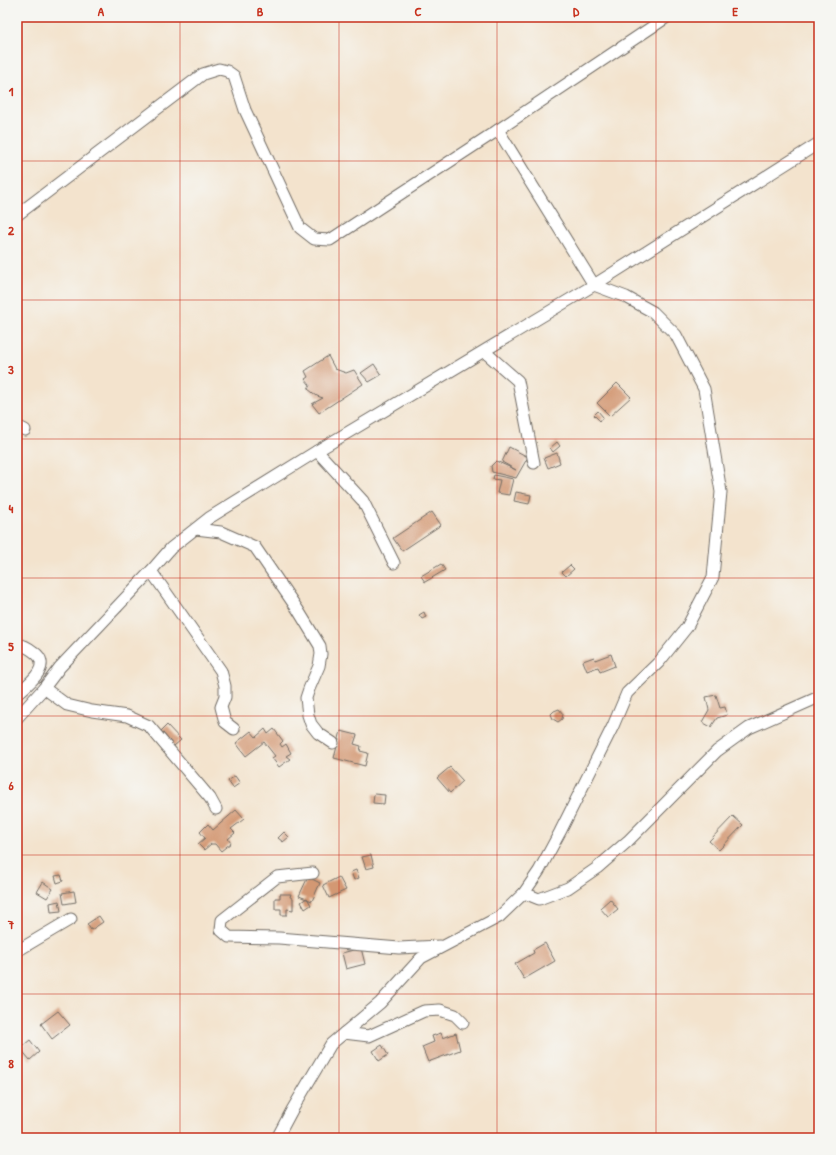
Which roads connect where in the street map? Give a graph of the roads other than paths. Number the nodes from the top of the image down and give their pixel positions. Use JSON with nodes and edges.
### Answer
{"nodes":[{"id":1,"x":667,"y":17,"type":"edge"},
{"id":2,"x":498,"y":130,"type":"junction"},
{"id":3,"x":819,"y":143,"type":"edge"},
{"id":4,"x":17,"y":215,"type":"edge"},
{"id":5,"x":594,"y":286,"type":"junction"},
{"id":6,"x":485,"y":352,"type":"junction"},
{"id":7,"x":317,"y":451,"type":"junction"},
{"id":8,"x":534,"y":463,"type":"dead end"},
{"id":9,"x":196,"y":529,"type":"junction"},
{"id":10,"x":394,"y":563,"type":"dead end"},
{"id":11,"x":151,"y":572,"type":"junction"},
{"id":12,"x":17,"y":644,"type":"edge"},
{"id":13,"x":44,"y":688,"type":"junction"},
{"id":14,"x":17,"y":694,"type":"edge"},
{"id":15,"x":819,"y":697,"type":"edge"},
{"id":16,"x":17,"y":718,"type":"edge"},
{"id":17,"x":234,"y":729,"type":"dead end"},
{"id":18,"x":333,"y":743,"type":"dead end"},
{"id":19,"x":216,"y":809,"type":"dead end"},
{"id":20,"x":313,"y":874,"type":"dead end"},
{"id":21,"x":524,"y":893,"type":"junction"},
{"id":22,"x":71,"y":919,"type":"dead end"},
{"id":23,"x":442,"y":946,"type":"junction"},
{"id":24,"x":17,"y":952,"type":"edge"},
{"id":25,"x":463,"y":1023,"type":"dead end"},
{"id":26,"x":344,"y":1033,"type":"junction"},
{"id":27,"x":277,"y":1138,"type":"edge"}],
"edges":[{"from":1,"to":2,"type":"street"},
{"from":2,"to":4,"type":"street"},
{"from":2,"to":5,"type":"street"},
{"from":3,"to":5,"type":"street"},
{"from":5,"to":6,"type":"street"},
{"from":5,"to":21,"type":"street"},
{"from":6,"to":7,"type":"street"},
{"from":6,"to":8,"type":"street"},
{"from":7,"to":9,"type":"street"},
{"from":7,"to":10,"type":"street"},
{"from":9,"to":11,"type":"street"},
{"from":9,"to":18,"type":"street"},
{"from":11,"to":13,"type":"street"},
{"from":11,"to":17,"type":"street"},
{"from":12,"to":14,"type":"street"},
{"from":13,"to":16,"type":"street"},
{"from":13,"to":19,"type":"street"},
{"from":15,"to":21,"type":"street"},
{"from":20,"to":23,"type":"street"},
{"from":21,"to":23,"type":"street"},
{"from":22,"to":24,"type":"street"},
{"from":23,"to":26,"type":"street"},
{"from":25,"to":26,"type":"street"},
{"from":26,"to":27,"type":"street"}]}
